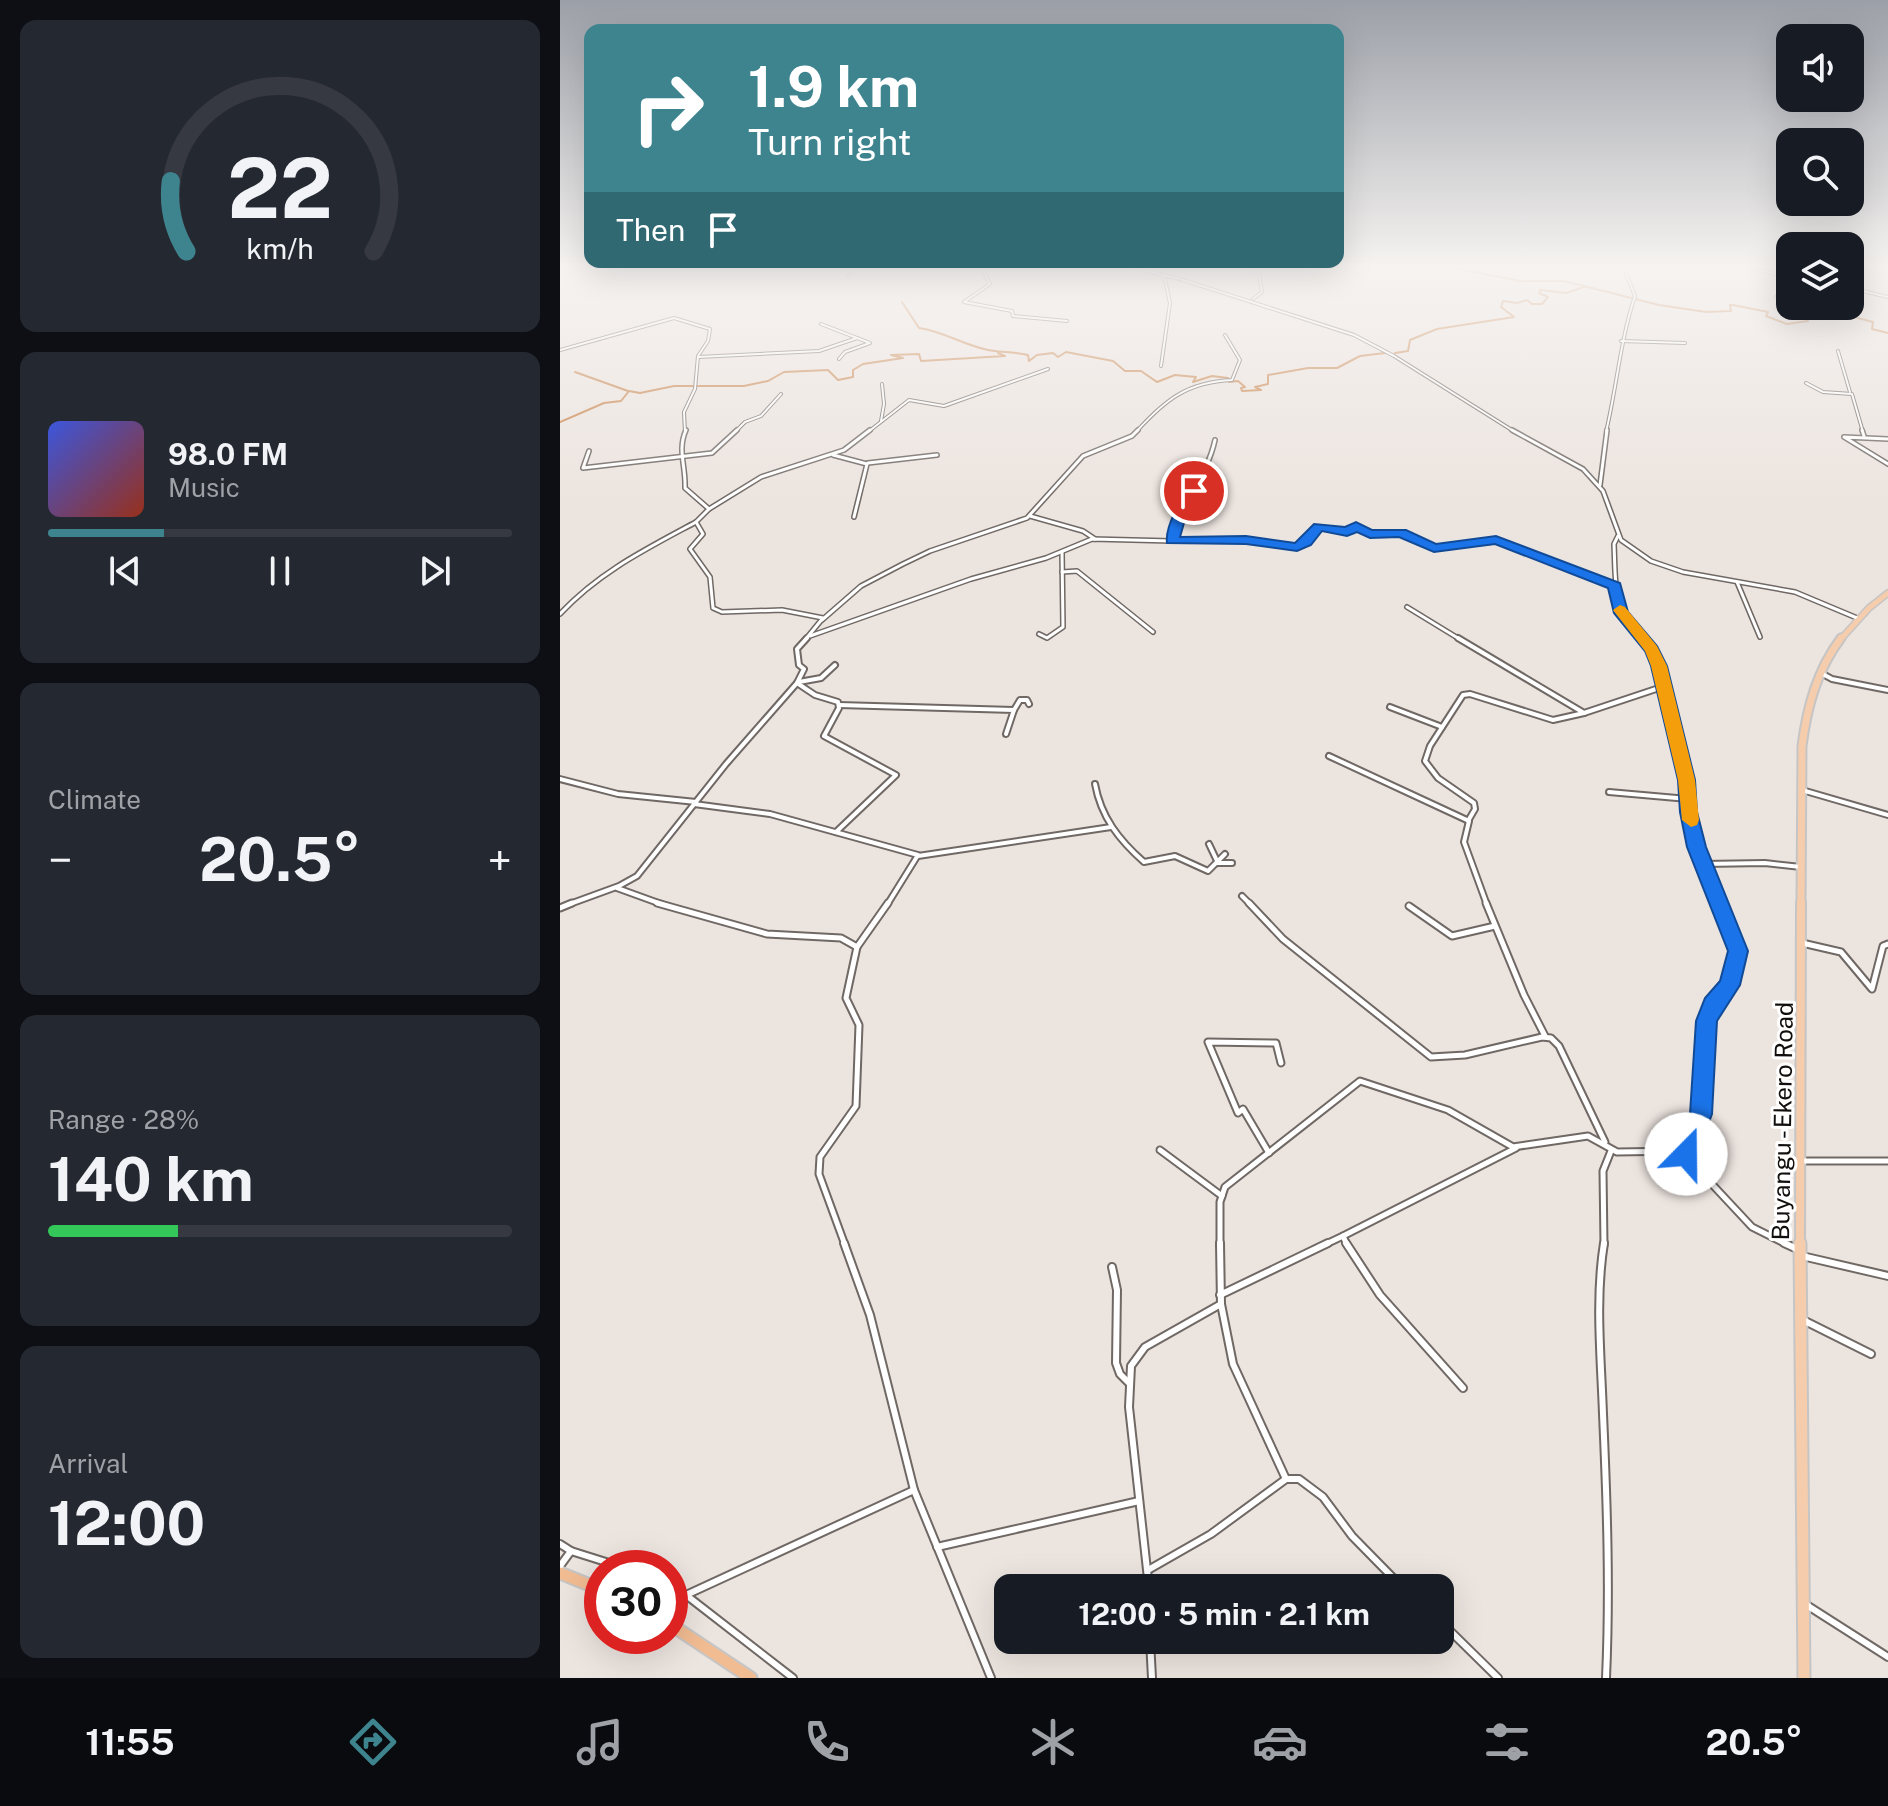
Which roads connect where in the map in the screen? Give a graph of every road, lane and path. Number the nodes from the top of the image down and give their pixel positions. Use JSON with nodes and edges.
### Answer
{"nodes":[{"id":1,"x":705,"y":346,"type":"edge"},
{"id":2,"x":833,"y":346,"type":"edge"},
{"id":3,"x":863,"y":346,"type":"edge"},
{"id":4,"x":1164,"y":346,"type":"edge"},
{"id":5,"x":1232,"y":346,"type":"edge"},
{"id":6,"x":1376,"y":346,"type":"edge"},
{"id":7,"x":1621,"y":346,"type":"edge"},
{"id":8,"x":1838,"y":351,"type":"dead end"},
{"id":9,"x":698,"y":357,"type":"junction"},
{"id":10,"x":839,"y":359,"type":"dead end"},
{"id":11,"x":1161,"y":366,"type":"dead end"},
{"id":12,"x":1048,"y":369,"type":"dead end"},
{"id":13,"x":1806,"y":383,"type":"dead end"},
{"id":14,"x":882,"y":384,"type":"dead end"},
{"id":15,"x":781,"y":394,"type":"dead end"},
{"id":16,"x":1851,"y":394,"type":"junction"},
{"id":17,"x":881,"y":421,"type":"junction"},
{"id":18,"x":1864,"y":436,"type":"junction"},
{"id":19,"x":1888,"y":439,"type":"edge"},
{"id":20,"x":1215,"y":440,"type":"dead end"},
{"id":21,"x":589,"y":451,"type":"dead end"},
{"id":22,"x":833,"y":455,"type":"junction"},
{"id":23,"x":937,"y":455,"type":"dead end"},
{"id":24,"x":682,"y":456,"type":"junction"},
{"id":25,"x":866,"y":464,"type":"junction"},
{"id":26,"x":1888,"y":464,"type":"edge"},
{"id":27,"x":1600,"y":485,"type":"junction"},
{"id":28,"x":709,"y":509,"type":"junction"},
{"id":29,"x":1030,"y":516,"type":"junction"},
{"id":30,"x":854,"y":517,"type":"dead end"},
{"id":31,"x":696,"y":522,"type":"junction"},
{"id":32,"x":1618,"y":536,"type":"junction"},
{"id":33,"x":1095,"y":539,"type":"junction"},
{"id":34,"x":1172,"y":541,"type":"junction"},
{"id":35,"x":1062,"y":552,"type":"junction"},
{"id":36,"x":1062,"y":572,"type":"junction"},
{"id":37,"x":1737,"y":582,"type":"junction"},
{"id":38,"x":1615,"y":586,"type":"junction"},
{"id":39,"x":1888,"y":593,"type":"edge"},
{"id":40,"x":1407,"y":607,"type":"dead end"},
{"id":41,"x":560,"y":614,"type":"edge"},
{"id":42,"x":1857,"y":618,"type":"junction"},
{"id":43,"x":822,"y":620,"type":"junction"},
{"id":44,"x":1153,"y":632,"type":"dead end"},
{"id":45,"x":1039,"y":634,"type":"dead end"},
{"id":46,"x":810,"y":636,"type":"junction"},
{"id":47,"x":1760,"y":637,"type":"dead end"},
{"id":48,"x":835,"y":665,"type":"dead end"},
{"id":49,"x":1819,"y":672,"type":"junction"},
{"id":50,"x":797,"y":683,"type":"junction"},
{"id":51,"x":1665,"y":686,"type":"junction"},
{"id":52,"x":1888,"y":690,"type":"edge"},
{"id":53,"x":1029,"y":704,"type":"dead end"},
{"id":54,"x":839,"y":705,"type":"junction"},
{"id":55,"x":1390,"y":707,"type":"dead end"},
{"id":56,"x":1014,"y":710,"type":"junction"},
{"id":57,"x":1584,"y":713,"type":"junction"},
{"id":58,"x":1442,"y":727,"type":"junction"},
{"id":59,"x":1006,"y":734,"type":"dead end"},
{"id":60,"x":1329,"y":756,"type":"dead end"},
{"id":61,"x":560,"y":779,"type":"edge"},
{"id":62,"x":1095,"y":784,"type":"dead end"},
{"id":63,"x":1802,"y":790,"type":"junction"},
{"id":64,"x":1609,"y":792,"type":"dead end"},
{"id":65,"x":1688,"y":799,"type":"junction"},
{"id":66,"x":695,"y":803,"type":"junction"},
{"id":67,"x":1888,"y":815,"type":"edge"},
{"id":68,"x":1468,"y":821,"type":"junction"},
{"id":69,"x":1111,"y":827,"type":"junction"},
{"id":70,"x":836,"y":832,"type":"junction"},
{"id":71,"x":1209,"y":844,"type":"dead end"},
{"id":72,"x":1225,"y":854,"type":"dead end"},
{"id":73,"x":918,"y":856,"type":"junction"},
{"id":74,"x":1218,"y":863,"type":"junction"},
{"id":75,"x":1232,"y":863,"type":"dead end"},
{"id":76,"x":1703,"y":864,"type":"junction"},
{"id":77,"x":1801,"y":867,"type":"junction"},
{"id":78,"x":617,"y":888,"type":"junction"},
{"id":79,"x":1242,"y":896,"type":"dead end"},
{"id":80,"x":1409,"y":906,"type":"dead end"},
{"id":81,"x":560,"y":908,"type":"edge"},
{"id":82,"x":1495,"y":926,"type":"junction"},
{"id":83,"x":1802,"y":943,"type":"junction"},
{"id":84,"x":1888,"y":944,"type":"edge"},
{"id":85,"x":857,"y":947,"type":"junction"},
{"id":86,"x":1545,"y":1036,"type":"junction"},
{"id":87,"x":1281,"y":1063,"type":"dead end"},
{"id":88,"x":1516,"y":1148,"type":"junction"},
{"id":89,"x":1160,"y":1150,"type":"dead end"},
{"id":90,"x":1611,"y":1151,"type":"junction"},
{"id":91,"x":1269,"y":1153,"type":"junction"},
{"id":92,"x":1686,"y":1154,"type":"junction"},
{"id":93,"x":1802,"y":1161,"type":"junction"},
{"id":94,"x":1888,"y":1161,"type":"edge"},
{"id":95,"x":1222,"y":1196,"type":"junction"},
{"id":96,"x":1343,"y":1236,"type":"junction"},
{"id":97,"x":1800,"y":1253,"type":"junction"},
{"id":98,"x":1112,"y":1267,"type":"dead end"},
{"id":99,"x":1888,"y":1276,"type":"edge"},
{"id":100,"x":1220,"y":1295,"type":"junction"},
{"id":101,"x":1221,"y":1304,"type":"junction"},
{"id":102,"x":1801,"y":1319,"type":"junction"},
{"id":103,"x":1871,"y":1354,"type":"dead end"},
{"id":104,"x":1129,"y":1383,"type":"junction"},
{"id":105,"x":1463,"y":1388,"type":"dead end"},
{"id":106,"x":1286,"y":1479,"type":"junction"},
{"id":107,"x":914,"y":1490,"type":"junction"},
{"id":108,"x":1139,"y":1501,"type":"junction"},
{"id":109,"x":560,"y":1544,"type":"edge"},
{"id":110,"x":937,"y":1547,"type":"junction"},
{"id":111,"x":571,"y":1551,"type":"junction"},
{"id":112,"x":584,"y":1555,"type":"edge"},
{"id":113,"x":560,"y":1566,"type":"edge"},
{"id":114,"x":1148,"y":1570,"type":"junction"},
{"id":115,"x":560,"y":1573,"type":"edge"},
{"id":116,"x":1148,"y":1574,"type":"edge"},
{"id":117,"x":1389,"y":1574,"type":"edge"},
{"id":118,"x":584,"y":1583,"type":"edge"},
{"id":119,"x":688,"y":1594,"type":"edge"},
{"id":120,"x":688,"y":1597,"type":"edge"},
{"id":121,"x":1803,"y":1602,"type":"junction"},
{"id":122,"x":1454,"y":1635,"type":"edge"},
{"id":123,"x":688,"y":1636,"type":"edge"},
{"id":124,"x":1151,"y":1654,"type":"edge"},
{"id":125,"x":1888,"y":1657,"type":"edge"},
{"id":126,"x":751,"y":1678,"type":"edge"},
{"id":127,"x":793,"y":1678,"type":"edge"},
{"id":128,"x":991,"y":1678,"type":"edge"},
{"id":129,"x":1152,"y":1678,"type":"edge"},
{"id":130,"x":1498,"y":1678,"type":"edge"},
{"id":131,"x":1606,"y":1678,"type":"edge"},
{"id":132,"x":1804,"y":1678,"type":"edge"}],
"edges":[{"from":1,"to":9,"type":"street"},
{"from":2,"to":9,"type":"street"},
{"from":3,"to":10,"type":"street"},
{"from":4,"to":11,"type":"street"},
{"from":5,"to":29,"type":"street"},
{"from":6,"to":27,"type":"street"},
{"from":7,"to":27,"type":"street"},
{"from":8,"to":16,"type":"street"},
{"from":9,"to":24,"type":"street"},
{"from":12,"to":17,"type":"street"},
{"from":13,"to":16,"type":"street"},
{"from":14,"to":17,"type":"street"},
{"from":15,"to":24,"type":"street"},
{"from":16,"to":18,"type":"street"},
{"from":17,"to":22,"type":"street"},
{"from":18,"to":19,"type":"street"},
{"from":18,"to":26,"type":"street"},
{"from":20,"to":34,"type":"street"},
{"from":21,"to":24,"type":"street"},
{"from":22,"to":25,"type":"street"},
{"from":22,"to":28,"type":"street"},
{"from":23,"to":25,"type":"street"},
{"from":24,"to":28,"type":"street"},
{"from":25,"to":30,"type":"street"},
{"from":27,"to":32,"type":"street"},
{"from":28,"to":31,"type":"street"},
{"from":29,"to":33,"type":"street"},
{"from":29,"to":43,"type":"street"},
{"from":31,"to":41,"type":"street"},
{"from":31,"to":43,"type":"street"},
{"from":32,"to":37,"type":"street"},
{"from":32,"to":38,"type":"street"},
{"from":33,"to":34,"type":"street"},
{"from":33,"to":35,"type":"street"},
{"from":34,"to":38,"type":"street"},
{"from":35,"to":36,"type":"street"},
{"from":35,"to":46,"type":"street"},
{"from":36,"to":44,"type":"street"},
{"from":36,"to":45,"type":"street"},
{"from":37,"to":42,"type":"street"},
{"from":37,"to":47,"type":"street"},
{"from":38,"to":51,"type":"street"},
{"from":39,"to":42,"type":"main road","name":"Buyangu - Ekero Road"},
{"from":40,"to":57,"type":"street"},
{"from":42,"to":49,"type":"main road","name":"Buyangu - Ekero Road"},
{"from":43,"to":46,"type":"street"},
{"from":46,"to":50,"type":"street"},
{"from":48,"to":50,"type":"street"},
{"from":49,"to":52,"type":"street"},
{"from":49,"to":63,"type":"main road","name":"Buyangu - Ekero Road"},
{"from":50,"to":54,"type":"street"},
{"from":50,"to":66,"type":"street"},
{"from":51,"to":57,"type":"street"},
{"from":51,"to":65,"type":"street"},
{"from":53,"to":56,"type":"street"},
{"from":54,"to":56,"type":"street"},
{"from":54,"to":70,"type":"street"},
{"from":55,"to":58,"type":"street"},
{"from":56,"to":59,"type":"street"},
{"from":57,"to":58,"type":"street"},
{"from":58,"to":68,"type":"street"},
{"from":60,"to":68,"type":"street"},
{"from":61,"to":66,"type":"street"},
{"from":62,"to":69,"type":"street"},
{"from":63,"to":67,"type":"street"},
{"from":63,"to":77,"type":"main road","name":"Buyangu - Ekero Road"},
{"from":64,"to":65,"type":"street"},
{"from":65,"to":76,"type":"street"},
{"from":66,"to":70,"type":"street"},
{"from":66,"to":78,"type":"street"},
{"from":68,"to":82,"type":"street"},
{"from":69,"to":73,"type":"street"},
{"from":69,"to":74,"type":"street"},
{"from":70,"to":73,"type":"street"},
{"from":71,"to":74,"type":"street"},
{"from":72,"to":74,"type":"street"},
{"from":73,"to":85,"type":"street"},
{"from":74,"to":75,"type":"street"},
{"from":76,"to":77,"type":"street"},
{"from":76,"to":92,"type":"street"},
{"from":77,"to":83,"type":"main road","name":"Buyangu - Ekero Road"},
{"from":78,"to":81,"type":"street"},
{"from":78,"to":85,"type":"street"},
{"from":79,"to":86,"type":"street"},
{"from":80,"to":82,"type":"street"},
{"from":82,"to":86,"type":"street"},
{"from":83,"to":84,"type":"street"},
{"from":83,"to":93,"type":"main road","name":"Buyangu - Ekero Road"},
{"from":85,"to":107,"type":"street"},
{"from":86,"to":90,"type":"street"},
{"from":87,"to":91,"type":"street"},
{"from":88,"to":90,"type":"street"},
{"from":88,"to":91,"type":"street"},
{"from":88,"to":96,"type":"street"},
{"from":89,"to":95,"type":"street"},
{"from":90,"to":92,"type":"street"},
{"from":90,"to":131,"type":"street"},
{"from":91,"to":95,"type":"street"},
{"from":92,"to":97,"type":"street"},
{"from":93,"to":94,"type":"street"},
{"from":93,"to":97,"type":"main road","name":"Buyangu - Ekero Road"},
{"from":95,"to":100,"type":"street"},
{"from":96,"to":100,"type":"street"},
{"from":96,"to":105,"type":"street"},
{"from":97,"to":99,"type":"street"},
{"from":97,"to":102,"type":"main road","name":"Buyangu - Ekero Road"},
{"from":98,"to":104,"type":"street"},
{"from":100,"to":101,"type":"street"},
{"from":101,"to":104,"type":"street"},
{"from":101,"to":106,"type":"street"},
{"from":102,"to":103,"type":"street"},
{"from":102,"to":121,"type":"main road","name":"Buyangu - Ekero Road"},
{"from":104,"to":108,"type":"street"},
{"from":106,"to":114,"type":"street"},
{"from":106,"to":117,"type":"street"},
{"from":107,"to":110,"type":"street"},
{"from":107,"to":119,"type":"street"},
{"from":108,"to":110,"type":"street"},
{"from":108,"to":114,"type":"street"},
{"from":109,"to":111,"type":"street"},
{"from":110,"to":128,"type":"street"},
{"from":111,"to":112,"type":"street"},
{"from":111,"to":113,"type":"street"},
{"from":114,"to":116,"type":"street"},
{"from":115,"to":118,"type":"highway"},
{"from":120,"to":127,"type":"street"},
{"from":121,"to":125,"type":"street"},
{"from":121,"to":132,"type":"main road","name":"Buyangu - Ekero Road"},
{"from":122,"to":130,"type":"street"},
{"from":123,"to":126,"type":"highway"},
{"from":124,"to":129,"type":"street"}]}
